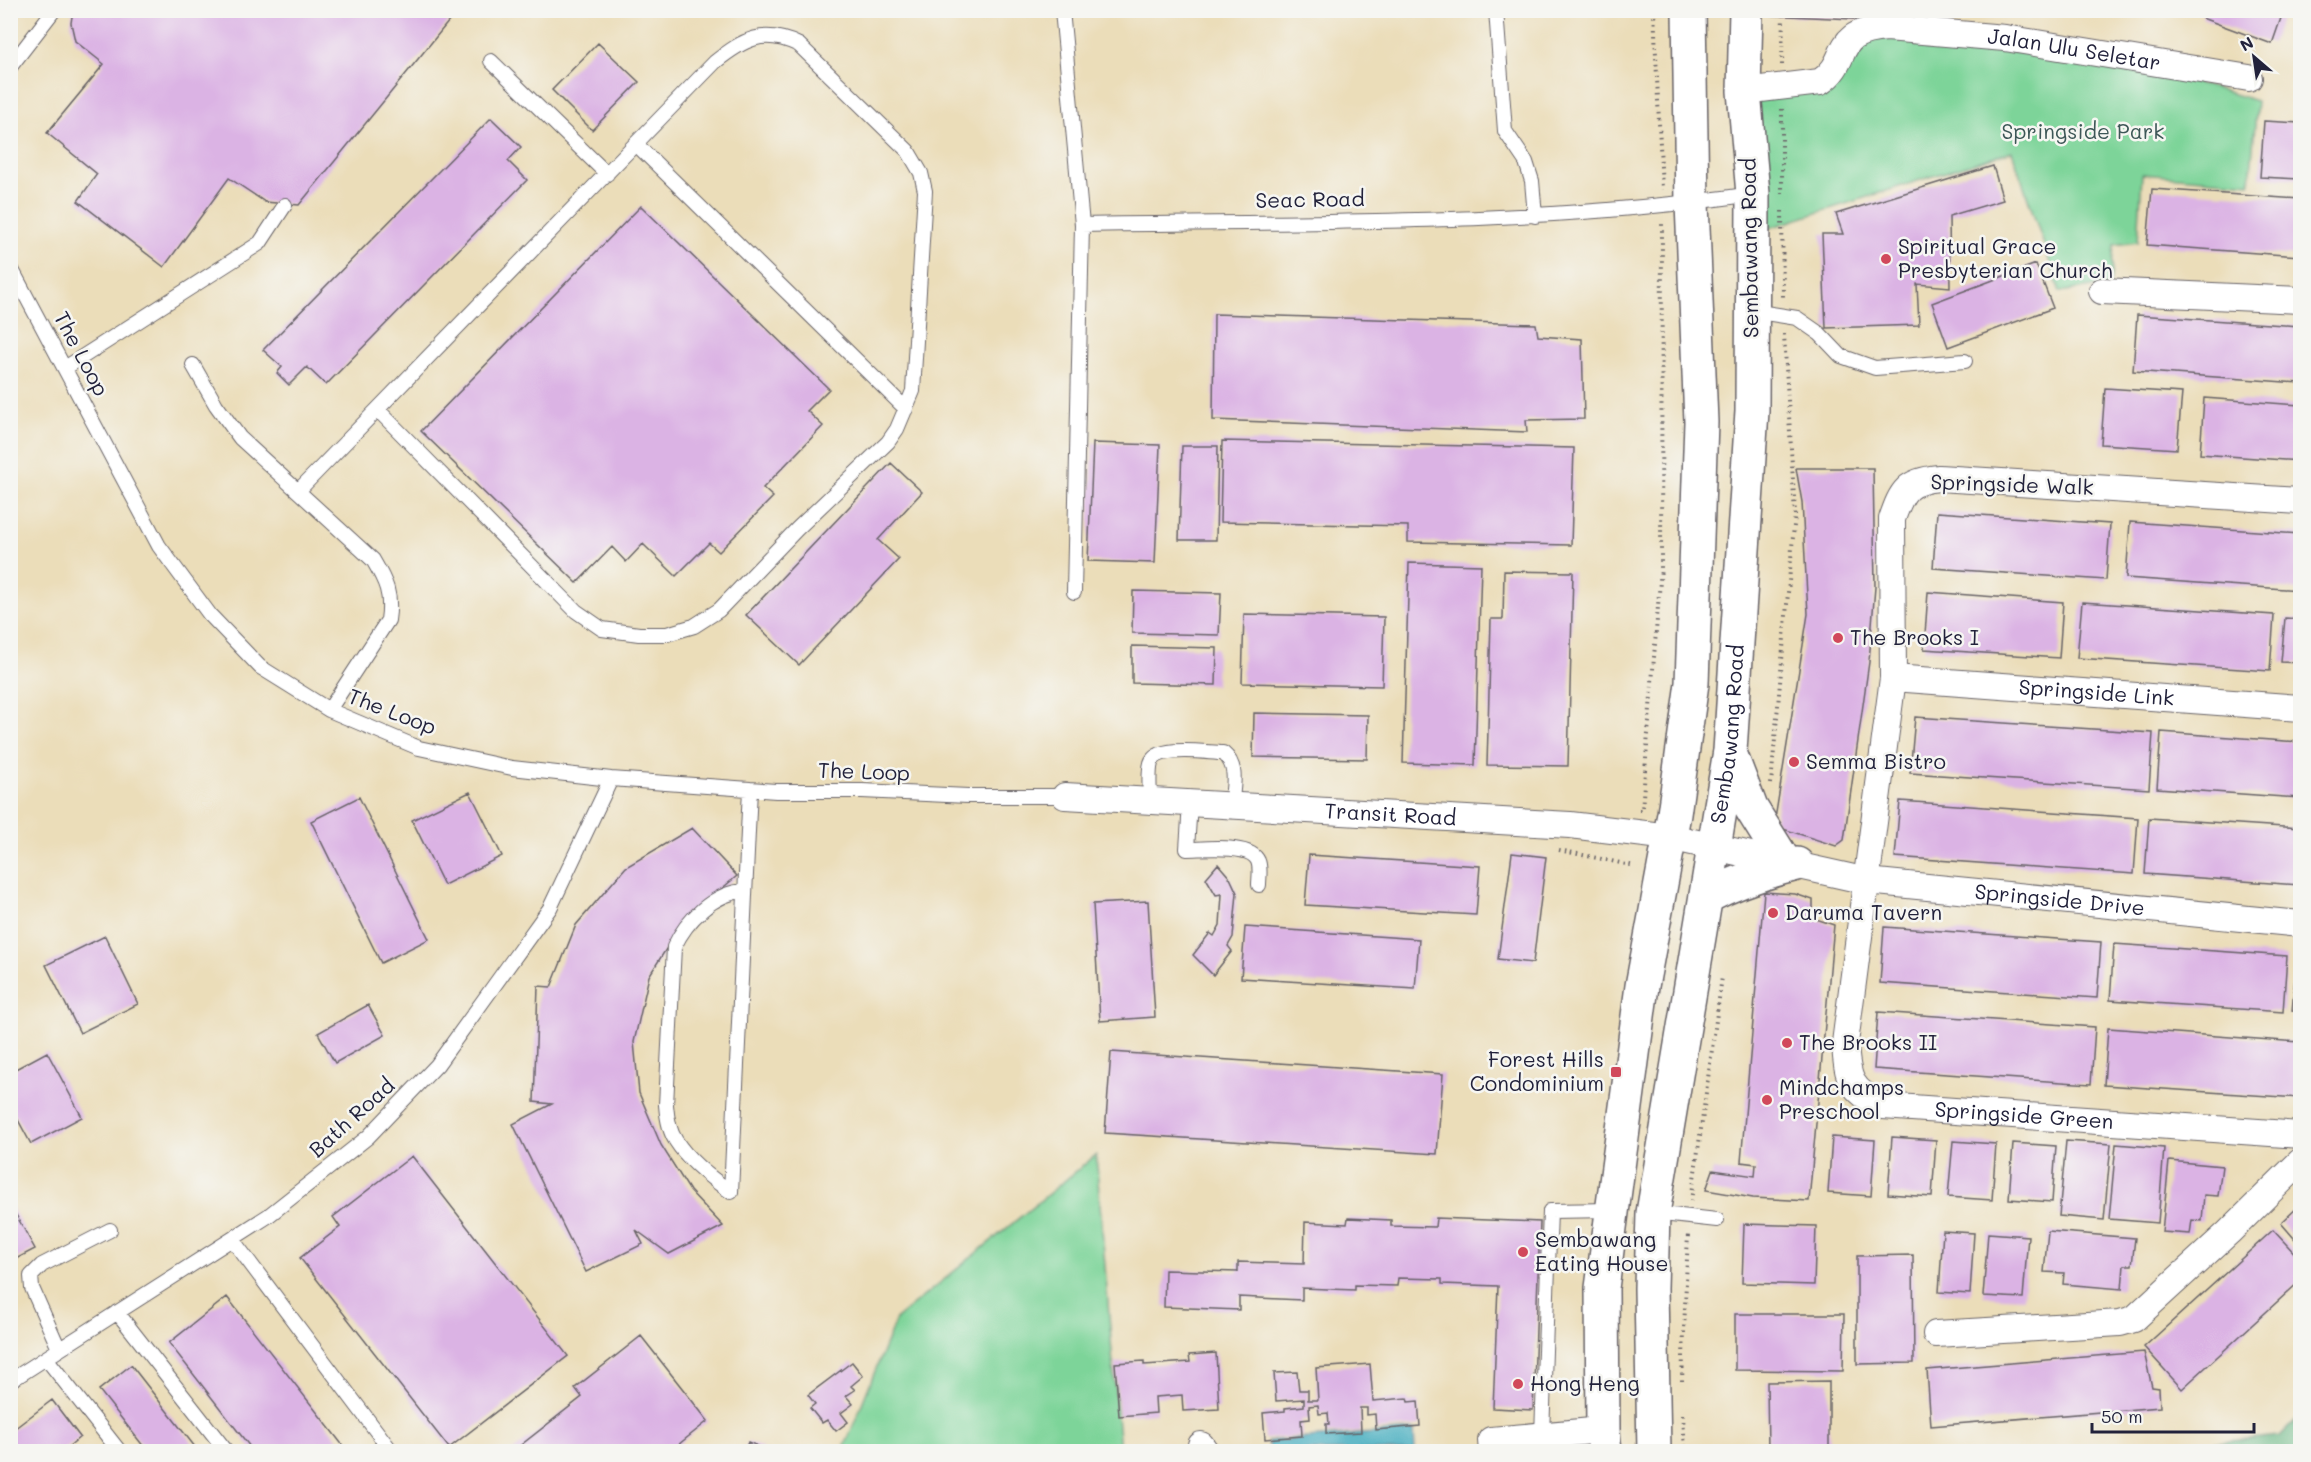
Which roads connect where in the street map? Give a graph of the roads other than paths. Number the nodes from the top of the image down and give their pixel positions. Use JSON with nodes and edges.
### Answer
{"nodes":[{"id":1,"x":54,"y":10,"type":"edge"},
{"id":2,"x":1496,"y":10,"type":"edge"},
{"id":3,"x":1689,"y":10,"type":"edge"},
{"id":4,"x":1746,"y":10,"type":"edge"},
{"id":5,"x":1065,"y":11,"type":"edge"},
{"id":6,"x":491,"y":61,"type":"dead end"},
{"id":7,"x":10,"y":67,"type":"edge"},
{"id":8,"x":2249,"y":78,"type":"dead end"},
{"id":9,"x":1744,"y":91,"type":"junction"},
{"id":10,"x":636,"y":144,"type":"junction"},
{"id":11,"x":607,"y":174,"type":"junction"},
{"id":12,"x":1753,"y":194,"type":"junction"},
{"id":13,"x":1677,"y":203,"type":"junction"},
{"id":14,"x":285,"y":205,"type":"dead end"},
{"id":15,"x":1535,"y":216,"type":"junction"},
{"id":16,"x":1082,"y":225,"type":"junction"},
{"id":17,"x":10,"y":266,"type":"edge"},
{"id":18,"x":2102,"y":291,"type":"dead end"},
{"id":19,"x":2301,"y":300,"type":"edge"},
{"id":20,"x":1768,"y":314,"type":"junction"},
{"id":21,"x":1965,"y":361,"type":"dead end"},
{"id":22,"x":193,"y":365,"type":"dead end"},
{"id":23,"x":65,"y":368,"type":"junction"},
{"id":24,"x":906,"y":409,"type":"junction"},
{"id":25,"x":378,"y":410,"type":"junction"},
{"id":26,"x":298,"y":491,"type":"junction"},
{"id":27,"x":2301,"y":501,"type":"edge"},
{"id":28,"x":1074,"y":592,"type":"dead end"},
{"id":29,"x":1893,"y":678,"type":"junction"},
{"id":30,"x":2301,"y":708,"type":"edge"},
{"id":31,"x":329,"y":710,"type":"junction"},
{"id":32,"x":1730,"y":751,"type":"junction"},
{"id":33,"x":611,"y":780,"type":"junction"},
{"id":34,"x":750,"y":789,"type":"junction"},
{"id":35,"x":1065,"y":796,"type":"joint"},
{"id":36,"x":1150,"y":801,"type":"junction"},
{"id":37,"x":1190,"y":803,"type":"junction"},
{"id":38,"x":1231,"y":806,"type":"junction"},
{"id":39,"x":1671,"y":837,"type":"junction"},
{"id":40,"x":1714,"y":846,"type":"junction"},
{"id":41,"x":1790,"y":863,"type":"junction"},
{"id":42,"x":1867,"y":881,"type":"junction"},
{"id":43,"x":1259,"y":885,"type":"dead end"},
{"id":44,"x":745,"y":891,"type":"junction"},
{"id":45,"x":1706,"y":897,"type":"junction"},
{"id":46,"x":2301,"y":924,"type":"edge"},
{"id":47,"x":2301,"y":1135,"type":"edge"},
{"id":48,"x":2301,"y":1162,"type":"edge"},
{"id":49,"x":1612,"y":1210,"type":"junction"},
{"id":50,"x":1653,"y":1213,"type":"junction"},
{"id":51,"x":1717,"y":1220,"type":"dead end"},
{"id":52,"x":110,"y":1230,"type":"dead end"},
{"id":53,"x":232,"y":1239,"type":"junction"},
{"id":54,"x":117,"y":1312,"type":"junction"},
{"id":55,"x":1936,"y":1334,"type":"dead end"},
{"id":56,"x":59,"y":1349,"type":"junction"},
{"id":57,"x":46,"y":1358,"type":"junction"},
{"id":58,"x":10,"y":1381,"type":"edge"},
{"id":59,"x":1542,"y":1436,"type":"junction"},
{"id":60,"x":1604,"y":1441,"type":"edge"},
{"id":61,"x":1492,"y":1446,"type":"edge"},
{"id":62,"x":120,"y":1452,"type":"edge"},
{"id":63,"x":227,"y":1452,"type":"edge"},
{"id":64,"x":392,"y":1452,"type":"edge"},
{"id":65,"x":1654,"y":1452,"type":"edge"}],
"edges":[{"from":1,"to":7,"type":"lane"},
{"from":2,"to":15,"type":"lane"},
{"from":3,"to":13,"type":"main road","name":"Sembawang Road"},
{"from":4,"to":9,"type":"main road","name":"Sembawang Road"},
{"from":5,"to":16,"type":"lane"},
{"from":6,"to":11,"type":"lane"},
{"from":8,"to":9,"type":"street","name":"Jalan Ulu Seletar"},
{"from":9,"to":12,"type":"main road","name":"Sembawang Road"},
{"from":10,"to":11,"type":"lane"},
{"from":10,"to":24,"type":"lane"},
{"from":10,"to":24,"type":"lane"},
{"from":11,"to":25,"type":"lane"},
{"from":12,"to":13,"type":"lane","name":"Seac Road"},
{"from":12,"to":20,"type":"main road","name":"Sembawang Road"},
{"from":13,"to":15,"type":"lane","name":"Seac Road"},
{"from":13,"to":39,"type":"main road","name":"Sembawang Road"},
{"from":14,"to":23,"type":"lane"},
{"from":15,"to":16,"type":"lane","name":"Seac Road"},
{"from":16,"to":28,"type":"lane"},
{"from":17,"to":23,"type":"lane","name":"The Loop"},
{"from":18,"to":19,"type":"street"},
{"from":20,"to":21,"type":"lane"},
{"from":20,"to":32,"type":"main road","name":"Sembawang Road"},
{"from":22,"to":26,"type":"lane"},
{"from":23,"to":31,"type":"lane","name":"The Loop"},
{"from":24,"to":25,"type":"lane"},
{"from":25,"to":26,"type":"lane"},
{"from":26,"to":31,"type":"lane"},
{"from":27,"to":29,"type":"street","name":"Springside Walk"},
{"from":29,"to":30,"type":"street","name":"Springside Link"},
{"from":29,"to":42,"type":"street","name":"Springside Walk"},
{"from":31,"to":33,"type":"lane","name":"The Loop"},
{"from":32,"to":40,"type":"main road","name":"Sembawang Road"},
{"from":32,"to":41,"type":"main road"},
{"from":33,"to":34,"type":"lane","name":"The Loop"},
{"from":33,"to":53,"type":"lane","name":"Bath Road"},
{"from":34,"to":35,"type":"lane","name":"The Loop"},
{"from":34,"to":44,"type":"lane"},
{"from":35,"to":36,"type":"street","name":"Transit Road"},
{"from":36,"to":37,"type":"street","name":"Transit Road"},
{"from":36,"to":38,"type":"lane"},
{"from":37,"to":38,"type":"street","name":"Transit Road"},
{"from":37,"to":43,"type":"lane"},
{"from":38,"to":39,"type":"street","name":"Transit Road"},
{"from":39,"to":40,"type":"street","name":"Transit Road"},
{"from":39,"to":49,"type":"main road","name":"Sembawang Road"},
{"from":40,"to":41,"type":"street","name":"Springside Drive"},
{"from":40,"to":45,"type":"main road","name":"Sembawang Road"},
{"from":41,"to":42,"type":"street","name":"Springside Drive"},
{"from":41,"to":45,"type":"main road"},
{"from":42,"to":46,"type":"street","name":"Springside Drive"},
{"from":42,"to":47,"type":"street","name":"Springside Green"},
{"from":44,"to":44,"type":"lane"},
{"from":45,"to":50,"type":"main road","name":"Sembawang Road"},
{"from":48,"to":55,"type":"street"},
{"from":49,"to":59,"type":"lane"},
{"from":49,"to":60,"type":"main road","name":"Sembawang Road"},
{"from":50,"to":51,"type":"lane"},
{"from":50,"to":65,"type":"main road","name":"Sembawang Road"},
{"from":52,"to":56,"type":"lane"},
{"from":53,"to":54,"type":"lane","name":"Bath Road"},
{"from":53,"to":64,"type":"lane"},
{"from":54,"to":56,"type":"lane","name":"Bath Road"},
{"from":54,"to":63,"type":"lane"},
{"from":56,"to":57,"type":"lane","name":"Bath Road"},
{"from":57,"to":58,"type":"lane","name":"Bath Road"},
{"from":57,"to":62,"type":"lane"},
{"from":59,"to":60,"type":"street"},
{"from":59,"to":61,"type":"street"}]}
